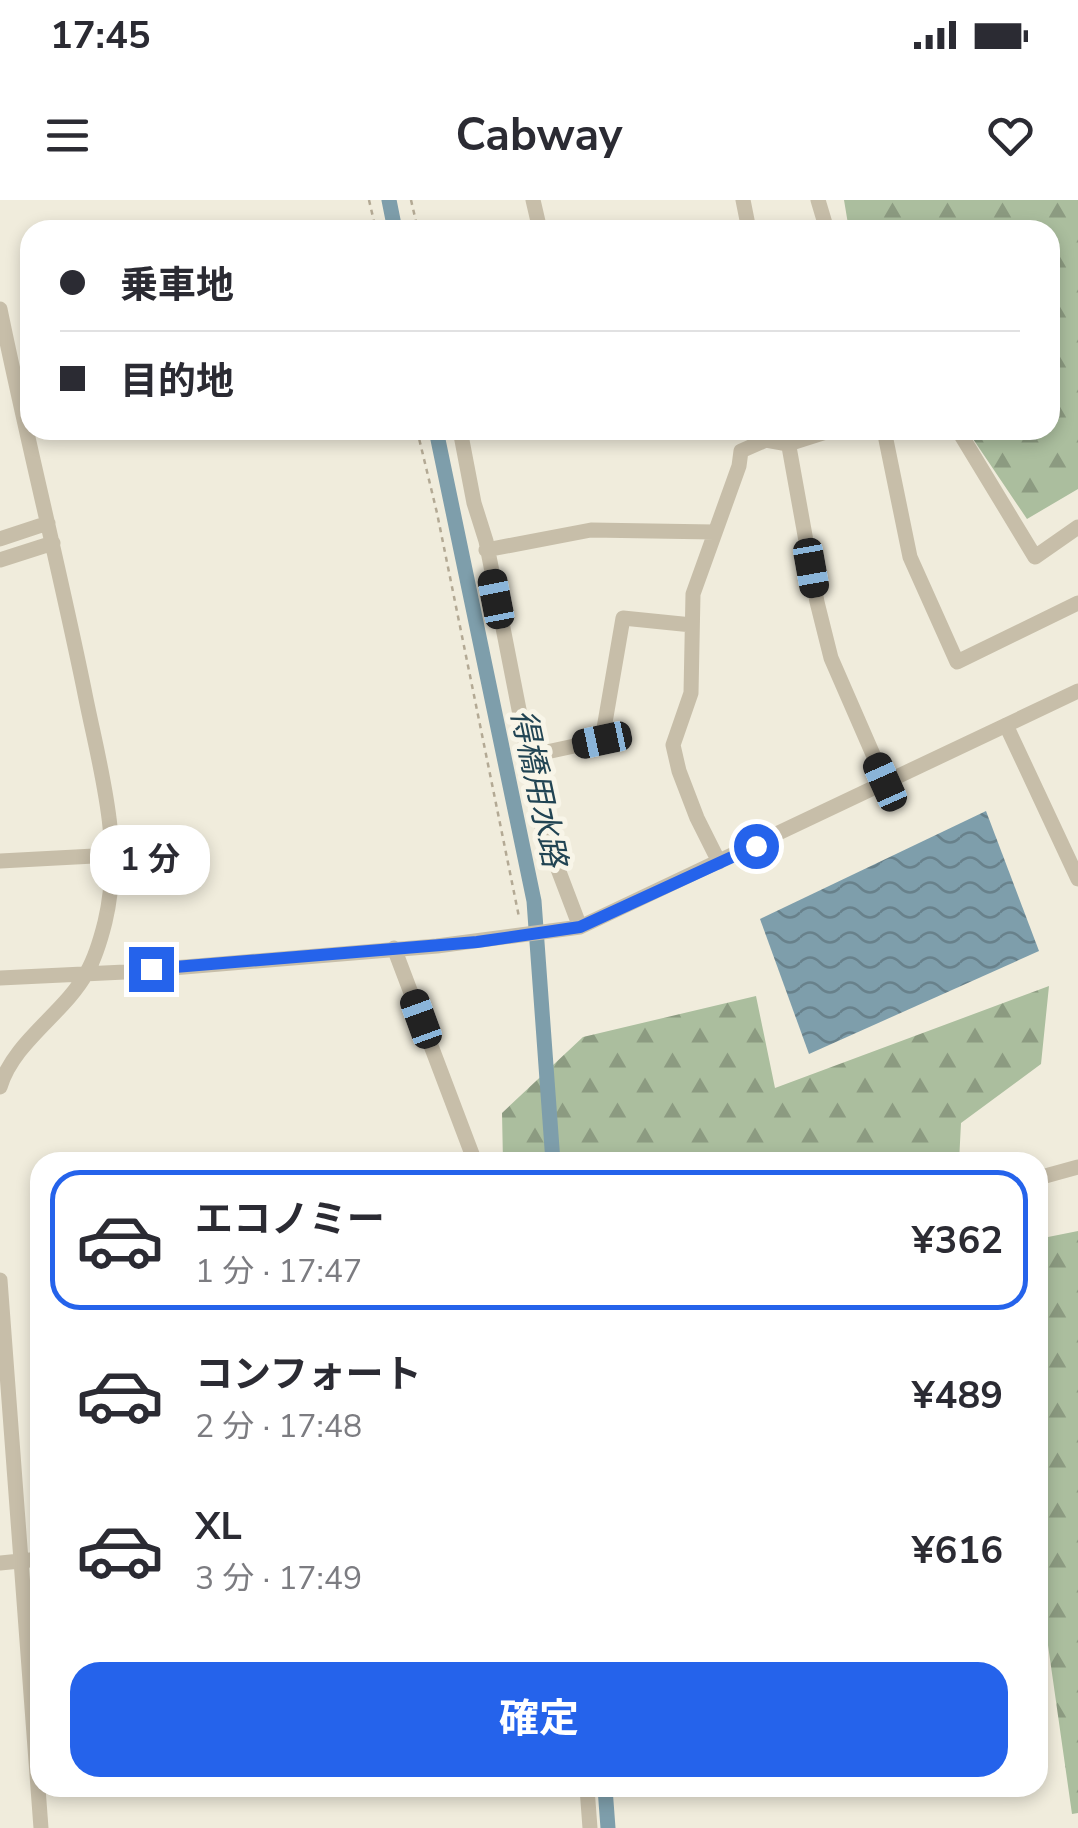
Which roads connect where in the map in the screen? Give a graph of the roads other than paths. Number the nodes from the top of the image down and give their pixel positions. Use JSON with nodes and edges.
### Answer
{"nodes":[{"id":1,"x":0,"y":309,"type":"edge"},
{"id":2,"x":20,"y":404,"type":"edge"},
{"id":3,"x":28,"y":440,"type":"edge"},
{"id":4,"x":462,"y":440,"type":"edge"},
{"id":5,"x":766,"y":440,"type":"edge"},
{"id":6,"x":788,"y":440,"type":"edge"},
{"id":7,"x":886,"y":440,"type":"edge"},
{"id":8,"x":964,"y":440,"type":"edge"},
{"id":9,"x":48,"y":523,"type":"junction"},
{"id":10,"x":1078,"y":527,"type":"edge"},
{"id":11,"x":714,"y":532,"type":"junction"},
{"id":12,"x":0,"y":539,"type":"edge"},
{"id":13,"x":53,"y":543,"type":"junction"},
{"id":14,"x":486,"y":550,"type":"junction"},
{"id":15,"x":0,"y":560,"type":"edge"},
{"id":16,"x":1078,"y":603,"type":"edge"},
{"id":17,"x":692,"y":624,"type":"junction"},
{"id":18,"x":1078,"y":692,"type":"edge"},
{"id":19,"x":1006,"y":725,"type":"junction"},
{"id":20,"x":528,"y":756,"type":"junction"},
{"id":21,"x":885,"y":782,"type":"junction"},
{"id":22,"x":113,"y":855,"type":"junction"},
{"id":23,"x":0,"y":860,"type":"edge"},
{"id":24,"x":719,"y":862,"type":"junction"},
{"id":25,"x":1078,"y":878,"type":"edge"},
{"id":26,"x":580,"y":927,"type":"junction"},
{"id":27,"x":394,"y":948,"type":"junction"},
{"id":28,"x":87,"y":973,"type":"junction"},
{"id":29,"x":0,"y":978,"type":"edge"},
{"id":30,"x":0,"y":1087,"type":"edge"},
{"id":31,"x":471,"y":1152,"type":"edge"},
{"id":32,"x":1078,"y":1167,"type":"edge"},
{"id":33,"x":1048,"y":1175,"type":"edge"},
{"id":34,"x":0,"y":1280,"type":"edge"},
{"id":35,"x":30,"y":1560,"type":"edge"},
{"id":36,"x":19,"y":1561,"type":"junction"},
{"id":37,"x":0,"y":1563,"type":"edge"},
{"id":38,"x":30,"y":1694,"type":"edge"},
{"id":39,"x":38,"y":1797,"type":"edge"},
{"id":40,"x":588,"y":1797,"type":"edge"},
{"id":41,"x":41,"y":1828,"type":"edge"},
{"id":42,"x":590,"y":1828,"type":"edge"}],
"edges":[{"from":1,"to":2,"type":"street"},
{"from":3,"to":9,"type":"street"},
{"from":4,"to":14,"type":"street"},
{"from":5,"to":11,"type":"street"},
{"from":6,"to":21,"type":"street"},
{"from":7,"to":16,"type":"street"},
{"from":8,"to":10,"type":"street"},
{"from":9,"to":12,"type":"street"},
{"from":9,"to":13,"type":"street"},
{"from":11,"to":14,"type":"street"},
{"from":11,"to":17,"type":"street"},
{"from":13,"to":15,"type":"street"},
{"from":13,"to":22,"type":"street"},
{"from":14,"to":20,"type":"street"},
{"from":17,"to":20,"type":"street"},
{"from":17,"to":24,"type":"street"},
{"from":18,"to":19,"type":"street"},
{"from":19,"to":21,"type":"street"},
{"from":19,"to":25,"type":"street"},
{"from":20,"to":26,"type":"street"},
{"from":21,"to":24,"type":"street"},
{"from":22,"to":23,"type":"street"},
{"from":22,"to":28,"type":"street"},
{"from":24,"to":26,"type":"street"},
{"from":26,"to":27,"type":"street"},
{"from":27,"to":28,"type":"street"},
{"from":27,"to":31,"type":"street"},
{"from":28,"to":29,"type":"street"},
{"from":28,"to":30,"type":"street"},
{"from":32,"to":33,"type":"street"},
{"from":34,"to":36,"type":"street"},
{"from":35,"to":36,"type":"street"},
{"from":36,"to":37,"type":"street"},
{"from":36,"to":38,"type":"street"},
{"from":39,"to":41,"type":"street"},
{"from":40,"to":42,"type":"street"}]}
